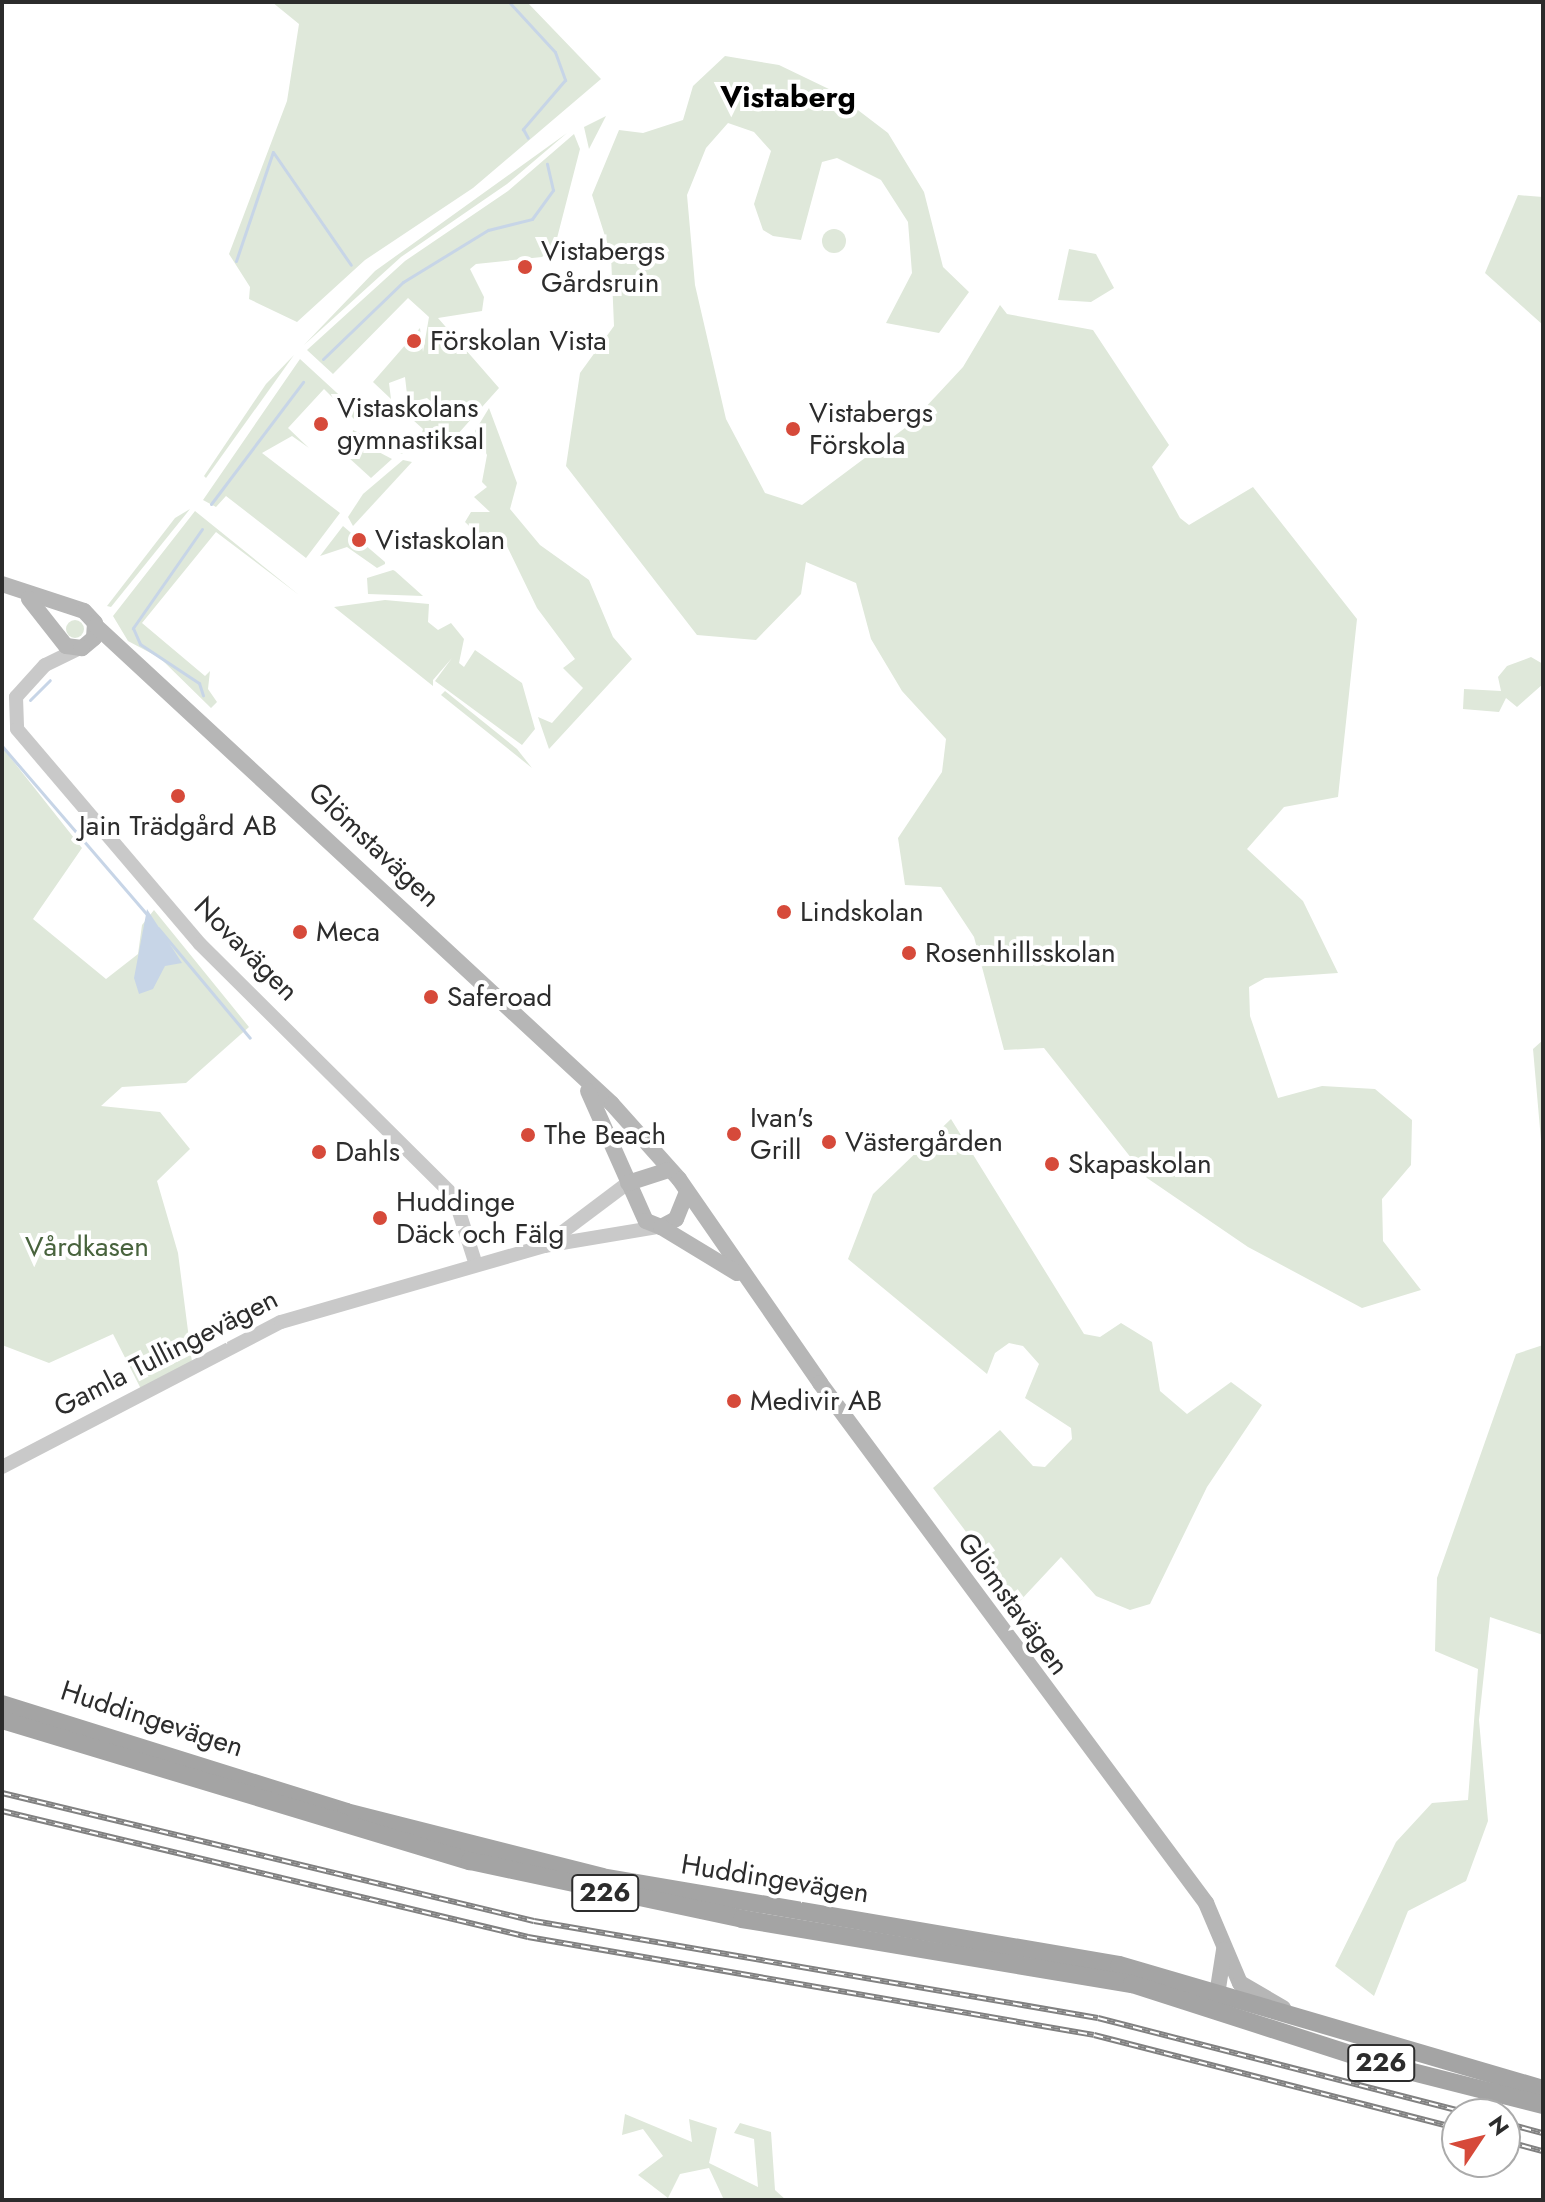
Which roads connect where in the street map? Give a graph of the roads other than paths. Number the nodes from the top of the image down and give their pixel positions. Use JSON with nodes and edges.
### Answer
{"nodes":[{"id":1,"x":2,"y":584,"type":"edge"},
{"id":2,"x":29,"y":599,"type":"junction"},
{"id":3,"x":72,"y":609,"type":"junction"},
{"id":4,"x":96,"y":626,"type":"junction"},
{"id":5,"x":57,"y":631,"type":"junction"},
{"id":6,"x":80,"y":648,"type":"junction"},
{"id":7,"x":45,"y":665,"type":"junction"},
{"id":8,"x":138,"y":667,"type":"junction"},
{"id":9,"x":571,"y":1067,"type":"junction"},
{"id":10,"x":669,"y":1170,"type":"junction"},
{"id":11,"x":628,"y":1183,"type":"junction"},
{"id":12,"x":686,"y":1194,"type":"junction"},
{"id":13,"x":660,"y":1227,"type":"junction"},
{"id":14,"x":544,"y":1246,"type":"junction"},
{"id":15,"x":476,"y":1265,"type":"junction"},
{"id":16,"x":754,"y":1291,"type":"junction"},
{"id":17,"x":2,"y":1467,"type":"edge"},
{"id":18,"x":2,"y":1704,"type":"edge"},
{"id":19,"x":2,"y":1720,"type":"edge"},
{"id":20,"x":1224,"y":1950,"type":"junction"},
{"id":21,"x":1212,"y":1990,"type":"junction"},
{"id":22,"x":1222,"y":2008,"type":"junction"},
{"id":23,"x":1294,"y":2014,"type":"junction"},
{"id":24,"x":1543,"y":2089,"type":"edge"},
{"id":25,"x":1543,"y":2105,"type":"edge"}],
"edges":[{"from":1,"to":2,"type":"main road","name":"Glömstavägen"},
{"from":2,"to":3,"type":"main road","name":"Glömstavägen"},
{"from":2,"to":5,"type":"main road","name":"Glömstavägen"},
{"from":3,"to":4,"type":"main road","name":"Glömstavägen"},
{"from":3,"to":5,"type":"main road"},
{"from":4,"to":6,"type":"main road"},
{"from":4,"to":8,"type":"main road","name":"Glömstavägen"},
{"from":5,"to":6,"type":"main road","name":"Glömstavägen"},
{"from":5,"to":7,"type":"street","name":"Novavägen"},
{"from":6,"to":7,"type":"street","name":"Novavägen"},
{"from":6,"to":8,"type":"main road","name":"Glömstavägen"},
{"from":7,"to":15,"type":"street","name":"Novavägen"},
{"from":8,"to":9,"type":"main road","name":"Glömstavägen"},
{"from":9,"to":10,"type":"main road","name":"Glömstavägen"},
{"from":9,"to":11,"type":"main road","name":"Glömstavägen"},
{"from":10,"to":11,"type":"main road"},
{"from":10,"to":12,"type":"main road","name":"Glömstavägen"},
{"from":11,"to":13,"type":"main road","name":"Glömstavägen"},
{"from":11,"to":14,"type":"street","name":"Gamla Tullingevägen"},
{"from":12,"to":13,"type":"main road"},
{"from":12,"to":16,"type":"main road","name":"Glömstavägen"},
{"from":13,"to":14,"type":"street","name":"Gamla Tullingevägen"},
{"from":13,"to":16,"type":"main road","name":"Glömstavägen"},
{"from":14,"to":15,"type":"street","name":"Gamla Tullingevägen"},
{"from":15,"to":17,"type":"street","name":"Gamla Tullingevägen"},
{"from":16,"to":20,"type":"main road","name":"Glömstavägen"},
{"from":18,"to":21,"type":"main road","name":"Huddingevägen","number":"226"},
{"from":19,"to":22,"type":"main road","name":"Huddingevägen","number":"226"},
{"from":20,"to":21,"type":"main road"},
{"from":20,"to":23,"type":"main road","name":"Glömstavägen"},
{"from":21,"to":22,"type":"main road"},
{"from":21,"to":23,"type":"main road","name":"Huddingevägen","number":"226"},
{"from":22,"to":25,"type":"main road","name":"Huddingevägen","number":"226"},
{"from":23,"to":24,"type":"main road","name":"Huddingevägen","number":"226"}]}
